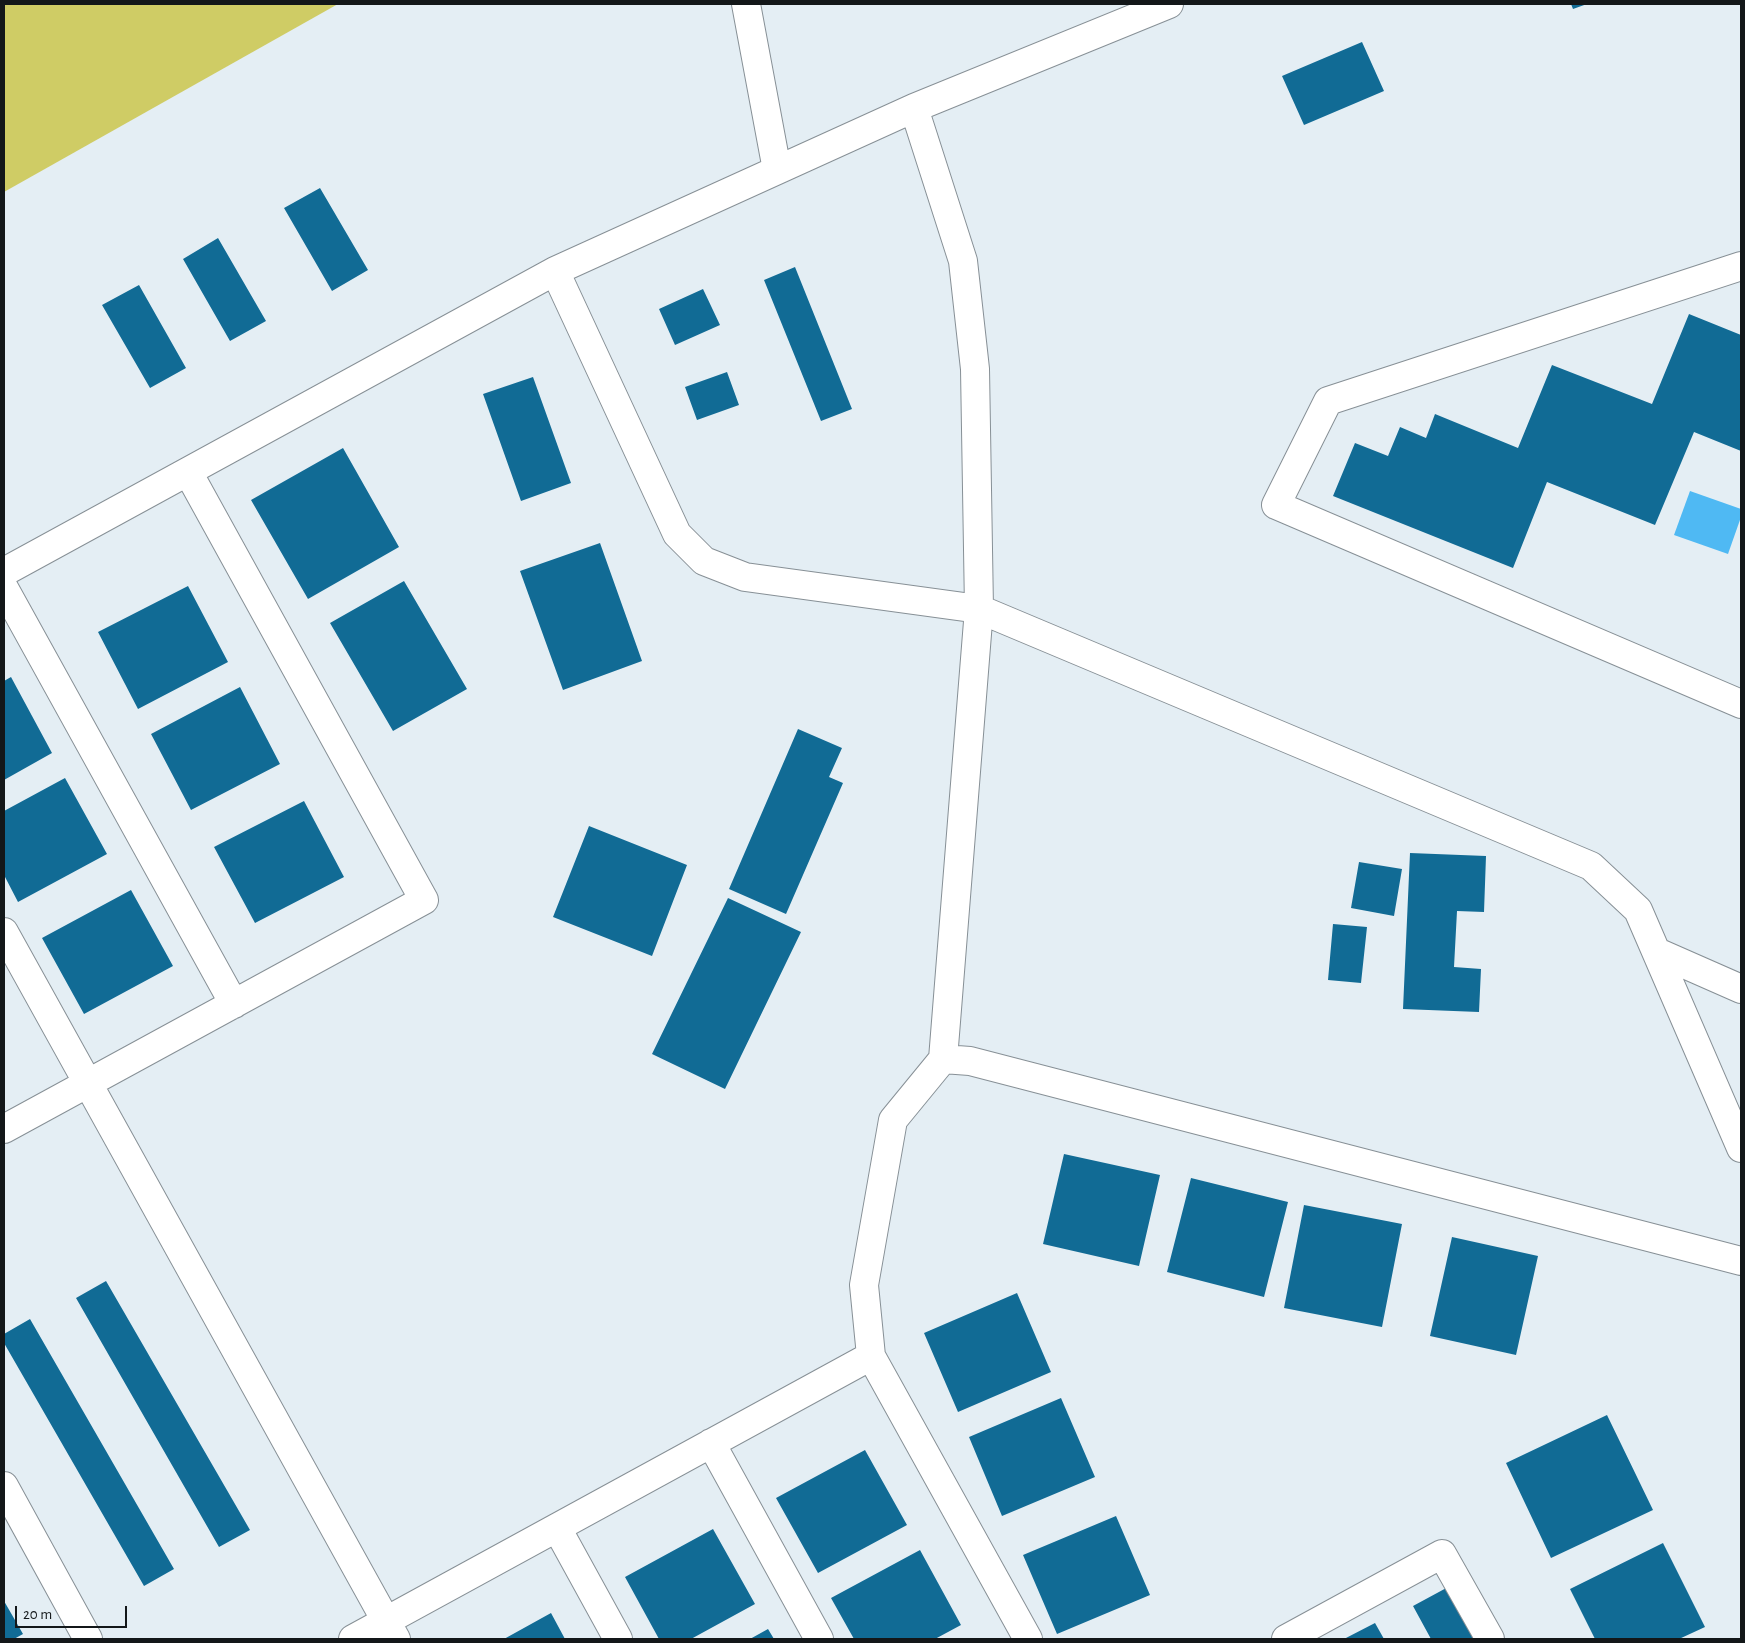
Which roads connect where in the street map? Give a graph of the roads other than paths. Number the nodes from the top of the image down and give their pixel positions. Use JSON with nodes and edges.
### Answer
{"nodes":[{"id":1,"x":746,"y":4,"type":"edge"},
{"id":2,"x":1169,"y":4,"type":"edge"},
{"id":3,"x":914,"y":108,"type":"junction"},
{"id":4,"x":776,"y":170,"type":"junction"},
{"id":5,"x":1741,"y":266,"type":"edge"},
{"id":6,"x":555,"y":271,"type":"junction"},
{"id":7,"x":188,"y":472,"type":"junction"},
{"id":8,"x":4,"y":572,"type":"edge"},
{"id":9,"x":4,"y":588,"type":"edge"},
{"id":10,"x":979,"y":609,"type":"junction"},
{"id":11,"x":1741,"y":704,"type":"edge"},
{"id":12,"x":4,"y":932,"type":"edge"},
{"id":13,"x":1657,"y":952,"type":"junction"},
{"id":14,"x":1741,"y":989,"type":"edge"},
{"id":15,"x":234,"y":1004,"type":"junction"},
{"id":16,"x":943,"y":1059,"type":"junction"},
{"id":17,"x":88,"y":1083,"type":"junction"},
{"id":18,"x":4,"y":1129,"type":"edge"},
{"id":19,"x":1741,"y":1148,"type":"edge"},
{"id":20,"x":1741,"y":1261,"type":"edge"},
{"id":21,"x":871,"y":1356,"type":"junction"},
{"id":22,"x":711,"y":1444,"type":"junction"},
{"id":23,"x":4,"y":1486,"type":"edge"},
{"id":24,"x":557,"y":1528,"type":"junction"},
{"id":25,"x":391,"y":1630,"type":"edge"},
{"id":26,"x":88,"y":1639,"type":"edge"},
{"id":27,"x":353,"y":1639,"type":"edge"},
{"id":28,"x":618,"y":1639,"type":"edge"},
{"id":29,"x":819,"y":1639,"type":"edge"},
{"id":30,"x":1028,"y":1639,"type":"edge"},
{"id":31,"x":1286,"y":1639,"type":"edge"},
{"id":32,"x":1490,"y":1639,"type":"edge"}],
"edges":[{"from":1,"to":4,"type":"lane"},
{"from":2,"to":3,"type":"lane"},
{"from":3,"to":4,"type":"lane"},
{"from":3,"to":10,"type":"lane"},
{"from":4,"to":6,"type":"lane"},
{"from":5,"to":11,"type":"lane"},
{"from":6,"to":7,"type":"lane"},
{"from":6,"to":10,"type":"lane"},
{"from":7,"to":8,"type":"lane"},
{"from":7,"to":15,"type":"lane"},
{"from":9,"to":15,"type":"lane"},
{"from":10,"to":13,"type":"lane"},
{"from":10,"to":16,"type":"lane"},
{"from":12,"to":17,"type":"lane"},
{"from":13,"to":14,"type":"lane"},
{"from":13,"to":19,"type":"lane"},
{"from":15,"to":17,"type":"lane"},
{"from":16,"to":20,"type":"lane"},
{"from":16,"to":21,"type":"lane"},
{"from":17,"to":18,"type":"lane"},
{"from":17,"to":25,"type":"lane"},
{"from":21,"to":22,"type":"lane"},
{"from":21,"to":30,"type":"lane"},
{"from":22,"to":24,"type":"lane"},
{"from":22,"to":29,"type":"lane"},
{"from":23,"to":26,"type":"lane"},
{"from":24,"to":25,"type":"lane"},
{"from":24,"to":28,"type":"lane"},
{"from":25,"to":27,"type":"lane"},
{"from":31,"to":32,"type":"lane"}]}
